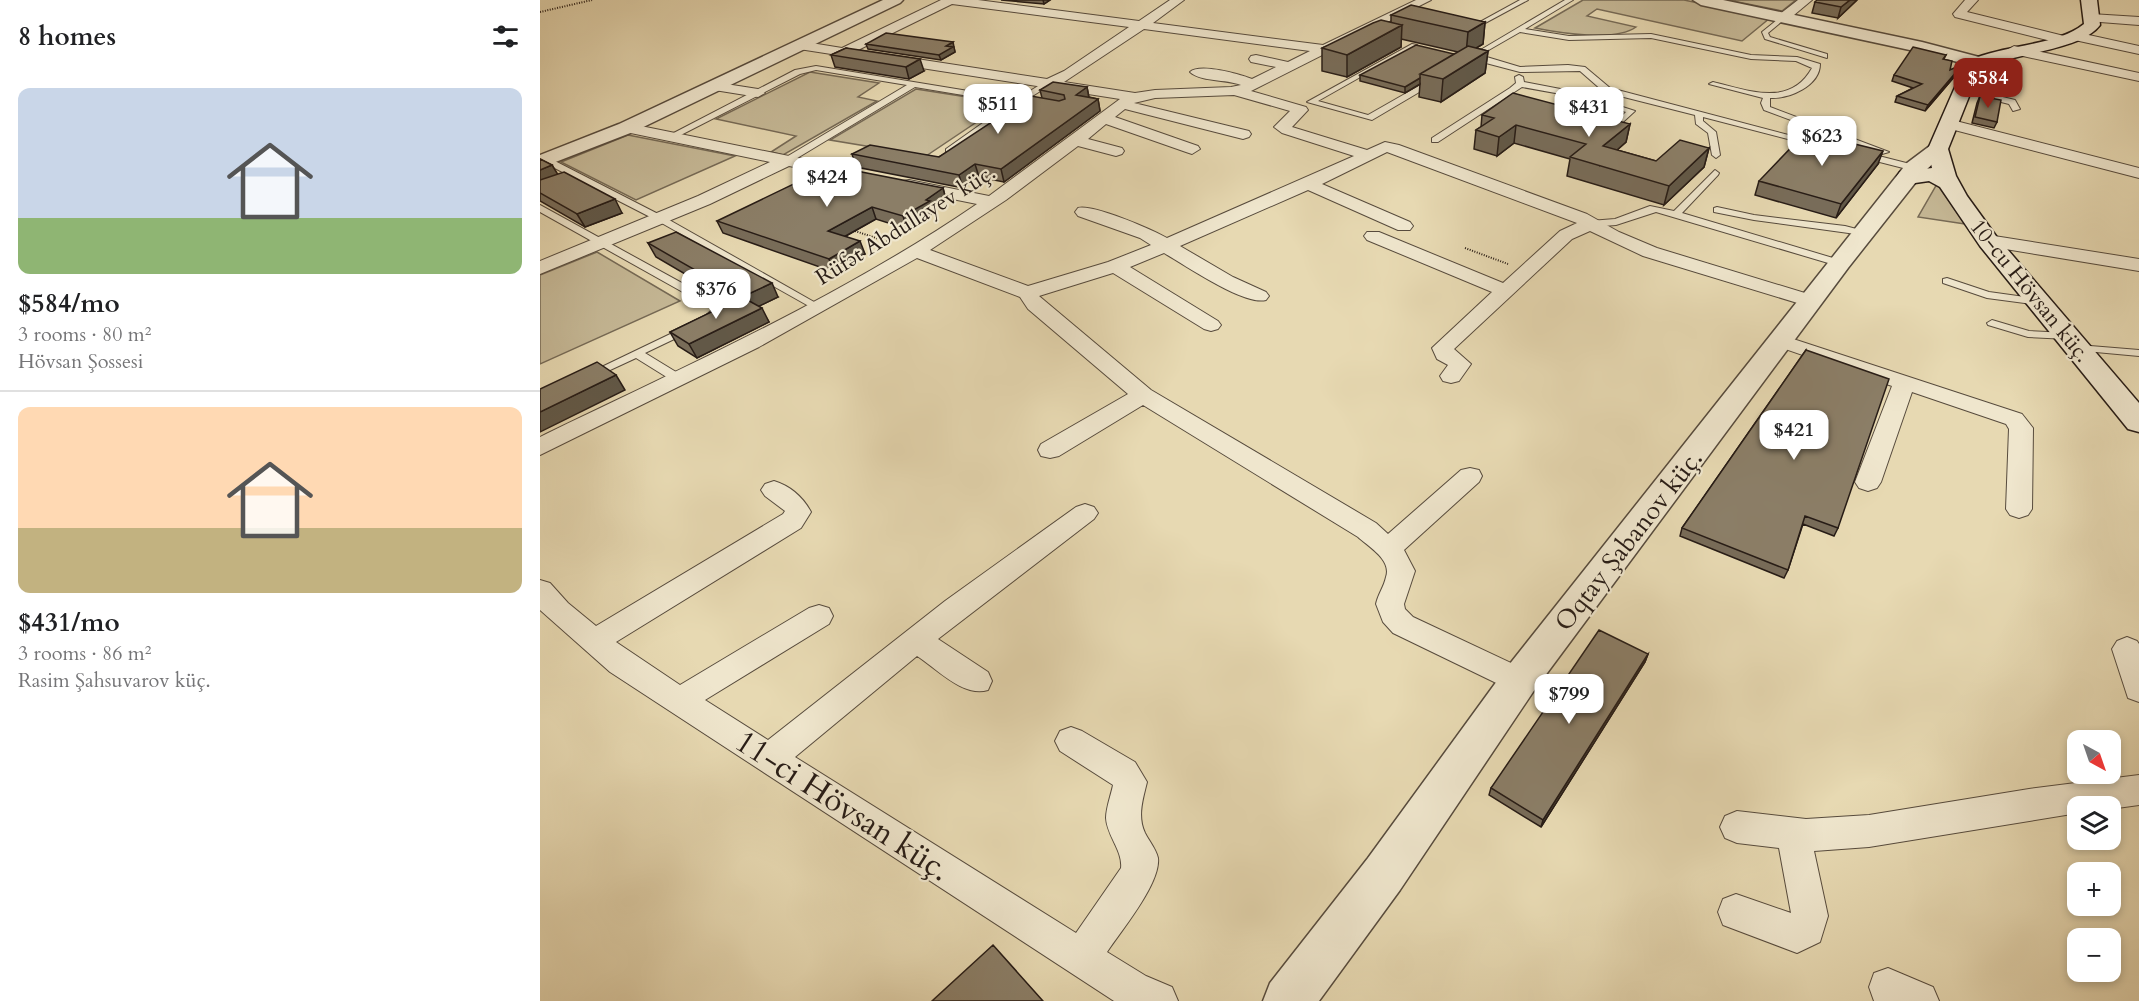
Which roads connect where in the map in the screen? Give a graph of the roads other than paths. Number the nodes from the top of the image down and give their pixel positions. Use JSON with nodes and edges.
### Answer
{"nodes":[{"id":1,"x":895,"y":0,"type":"edge"},
{"id":2,"x":951,"y":0,"type":"edge"},
{"id":3,"x":1178,"y":0,"type":"edge"},
{"id":4,"x":1525,"y":0,"type":"edge"},
{"id":5,"x":1570,"y":0,"type":"edge"},
{"id":6,"x":1701,"y":0,"type":"edge"},
{"id":7,"x":1806,"y":0,"type":"edge"},
{"id":8,"x":1972,"y":0,"type":"edge"},
{"id":9,"x":1397,"y":2,"type":"dead end"},
{"id":10,"x":1420,"y":3,"type":"edge"},
{"id":11,"x":2090,"y":9,"type":"edge"},
{"id":12,"x":1784,"y":17,"type":"junction"},
{"id":13,"x":2139,"y":21,"type":"edge"},
{"id":14,"x":1142,"y":24,"type":"junction"},
{"id":15,"x":1472,"y":28,"type":"edge"},
{"id":16,"x":1520,"y":30,"type":"junction"},
{"id":17,"x":1360,"y":32,"type":"junction"},
{"id":18,"x":1377,"y":36,"type":"edge"},
{"id":19,"x":2069,"y":38,"type":"junction"},
{"id":20,"x":1405,"y":43,"type":"dead end"},
{"id":21,"x":799,"y":45,"type":"junction"},
{"id":22,"x":1414,"y":45,"type":"junction"},
{"id":23,"x":1425,"y":48,"type":"edge"},
{"id":24,"x":1325,"y":49,"type":"junction"},
{"id":25,"x":2014,"y":50,"type":"junction"},
{"id":26,"x":2139,"y":50,"type":"edge"},
{"id":27,"x":843,"y":52,"type":"junction"},
{"id":28,"x":1824,"y":56,"type":"dead end"},
{"id":29,"x":1473,"y":57,"type":"junction"},
{"id":30,"x":1256,"y":59,"type":"dead end"},
{"id":31,"x":1460,"y":60,"type":"edge"},
{"id":32,"x":1977,"y":62,"type":"junction"},
{"id":33,"x":1290,"y":66,"type":"junction"},
{"id":34,"x":1521,"y":69,"type":"junction"},
{"id":35,"x":1197,"y":72,"type":"dead end"},
{"id":36,"x":1441,"y":76,"type":"edge"},
{"id":37,"x":2139,"y":77,"type":"edge"},
{"id":38,"x":914,"y":84,"type":"junction"},
{"id":39,"x":1520,"y":84,"type":"junction"},
{"id":40,"x":1713,"y":84,"type":"dead end"},
{"id":41,"x":1046,"y":85,"type":"junction"},
{"id":42,"x":1252,"y":85,"type":"junction"},
{"id":43,"x":713,"y":86,"type":"junction"},
{"id":44,"x":1961,"y":89,"type":"junction"},
{"id":45,"x":1237,"y":91,"type":"junction"},
{"id":46,"x":758,"y":93,"type":"junction"},
{"id":47,"x":1767,"y":96,"type":"junction"},
{"id":48,"x":1019,"y":101,"type":"junction"},
{"id":49,"x":1128,"y":101,"type":"junction"},
{"id":50,"x":1306,"y":106,"type":"junction"},
{"id":51,"x":1051,"y":107,"type":"edge"},
{"id":52,"x":2016,"y":110,"type":"dead end"},
{"id":53,"x":1699,"y":115,"type":"junction"},
{"id":54,"x":1103,"y":118,"type":"junction"},
{"id":55,"x":626,"y":128,"type":"junction"},
{"id":56,"x":1611,"y":131,"type":"edge"},
{"id":57,"x":1243,"y":134,"type":"dead end"},
{"id":58,"x":670,"y":137,"type":"junction"},
{"id":59,"x":1074,"y":140,"type":"junction"},
{"id":60,"x":1436,"y":140,"type":"dead end"},
{"id":61,"x":1824,"y":146,"type":"edge"},
{"id":62,"x":1192,"y":149,"type":"dead end"},
{"id":63,"x":1116,"y":151,"type":"dead end"},
{"id":64,"x":1368,"y":154,"type":"junction"},
{"id":65,"x":1716,"y":154,"type":"dead end"},
{"id":66,"x":1858,"y":154,"type":"edge"},
{"id":67,"x":943,"y":156,"type":"edge"},
{"id":68,"x":1926,"y":156,"type":"junction"},
{"id":69,"x":543,"y":161,"type":"edge"},
{"id":70,"x":786,"y":161,"type":"junction"},
{"id":71,"x":1716,"y":173,"type":"dead end"},
{"id":72,"x":2139,"y":173,"type":"edge"},
{"id":73,"x":1949,"y":183,"type":"junction"},
{"id":74,"x":1307,"y":184,"type":"junction"},
{"id":75,"x":991,"y":201,"type":"junction"},
{"id":76,"x":540,"y":208,"type":"edge"},
{"id":77,"x":1717,"y":210,"type":"dead end"},
{"id":78,"x":1084,"y":212,"type":"dead end"},
{"id":79,"x":1676,"y":214,"type":"junction"},
{"id":80,"x":661,"y":219,"type":"junction"},
{"id":81,"x":1590,"y":224,"type":"junction"},
{"id":82,"x":1404,"y":225,"type":"dead end"},
{"id":83,"x":1863,"y":232,"type":"junction"},
{"id":84,"x":1373,"y":236,"type":"dead end"},
{"id":85,"x":1988,"y":240,"type":"junction"},
{"id":86,"x":600,"y":243,"type":"junction"},
{"id":87,"x":1167,"y":245,"type":"junction"},
{"id":88,"x":915,"y":251,"type":"junction"},
{"id":89,"x":1839,"y":263,"type":"junction"},
{"id":90,"x":2139,"y":265,"type":"edge"},
{"id":91,"x":1115,"y":266,"type":"junction"},
{"id":92,"x":540,"y":268,"type":"edge"},
{"id":93,"x":1947,"y":281,"type":"dead end"},
{"id":94,"x":1506,"y":291,"type":"junction"},
{"id":95,"x":1027,"y":293,"type":"junction"},
{"id":96,"x":1259,"y":296,"type":"dead end"},
{"id":97,"x":1811,"y":301,"type":"junction"},
{"id":98,"x":2038,"y":302,"type":"junction"},
{"id":99,"x":818,"y":307,"type":"junction"},
{"id":100,"x":1992,"y":323,"type":"dead end"},
{"id":101,"x":1211,"y":325,"type":"dead end"},
{"id":102,"x":1781,"y":341,"type":"junction"},
{"id":103,"x":2073,"y":342,"type":"junction"},
{"id":104,"x":638,"y":353,"type":"junction"},
{"id":105,"x":2139,"y":353,"type":"edge"},
{"id":106,"x":1451,"y":376,"type":"dead end"},
{"id":107,"x":677,"y":378,"type":"junction"},
{"id":108,"x":577,"y":381,"type":"edge"},
{"id":109,"x":1904,"y":382,"type":"junction"},
{"id":110,"x":1143,"y":395,"type":"junction"},
{"id":111,"x":2139,"y":422,"type":"edge"},
{"id":112,"x":540,"y":447,"type":"edge"},
{"id":113,"x":1050,"y":450,"type":"dead end"},
{"id":114,"x":1470,"y":476,"type":"dead end"},
{"id":115,"x":1868,"y":482,"type":"dead end"},
{"id":116,"x":774,"y":490,"type":"dead end"},
{"id":117,"x":2019,"y":509,"type":"dead end"},
{"id":118,"x":1085,"y":513,"type":"dead end"},
{"id":119,"x":1388,"y":549,"type":"junction"},
{"id":120,"x":540,"y":591,"type":"edge"},
{"id":121,"x":819,"y":616,"type":"dead end"},
{"id":122,"x":916,"y":640,"type":"junction"},
{"id":123,"x":594,"y":641,"type":"junction"},
{"id":124,"x":2127,"y":649,"type":"dead end"},
{"id":125,"x":977,"y":681,"type":"dead end"},
{"id":126,"x":1519,"y":681,"type":"junction"},
{"id":127,"x":2139,"y":689,"type":"edge"},
{"id":128,"x":680,"y":700,"type":"junction"},
{"id":129,"x":1071,"y":741,"type":"dead end"},
{"id":130,"x":771,"y":758,"type":"junction"},
{"id":131,"x":2139,"y":790,"type":"edge"},
{"id":132,"x":1737,"y":827,"type":"dead end"},
{"id":133,"x":1793,"y":833,"type":"junction"},
{"id":134,"x":1736,"y":912,"type":"dead end"},
{"id":135,"x":1081,"y":958,"type":"junction"},
{"id":136,"x":1158,"y":1001,"type":"edge"},
{"id":137,"x":1288,"y":1001,"type":"edge"}],
"edges":[{"from":1,"to":21,"type":"street"},
{"from":2,"to":14,"type":"street"},
{"from":2,"to":27,"type":"street"},
{"from":3,"to":14,"type":"street"},
{"from":4,"to":15,"type":"lane"},
{"from":5,"to":16,"type":"lane"},
{"from":6,"to":12,"type":"street"},
{"from":7,"to":12,"type":"street"},
{"from":8,"to":19,"type":"street"},
{"from":9,"to":10,"type":"street"},
{"from":10,"to":17,"type":"street"},
{"from":11,"to":13,"type":"street"},
{"from":11,"to":19,"type":"street"},
{"from":12,"to":28,"type":"lane"},
{"from":12,"to":32,"type":"street"},
{"from":14,"to":24,"type":"street"},
{"from":14,"to":41,"type":"street"},
{"from":16,"to":29,"type":"lane"},
{"from":16,"to":47,"type":"lane"},
{"from":17,"to":18,"type":"lane"},
{"from":17,"to":24,"type":"street"},
{"from":19,"to":25,"type":"street"},
{"from":19,"to":26,"type":"street"},
{"from":20,"to":22,"type":"lane"},
{"from":21,"to":27,"type":"street"},
{"from":21,"to":43,"type":"street"},
{"from":22,"to":23,"type":"lane"},
{"from":22,"to":50,"type":"lane"},
{"from":24,"to":33,"type":"street"},
{"from":25,"to":32,"type":"street"},
{"from":25,"to":37,"type":"street"},
{"from":27,"to":41,"type":"street"},
{"from":29,"to":31,"type":"lane"},
{"from":29,"to":34,"type":"lane"},
{"from":30,"to":33,"type":"street"},
{"from":32,"to":44,"type":"street","name":"Oqtay Şabanov küç."},
{"from":33,"to":42,"type":"street"},
{"from":34,"to":39,"type":"lane"},
{"from":34,"to":53,"type":"lane"},
{"from":35,"to":42,"type":"street"},
{"from":36,"to":50,"type":"lane"},
{"from":38,"to":46,"type":"lane"},
{"from":38,"to":48,"type":"lane"},
{"from":38,"to":70,"type":"lane"},
{"from":39,"to":56,"type":"lane"},
{"from":39,"to":60,"type":"lane"},
{"from":40,"to":47,"type":"lane"},
{"from":41,"to":48,"type":"lane"},
{"from":41,"to":49,"type":"street"},
{"from":42,"to":45,"type":"street"},
{"from":43,"to":46,"type":"street"},
{"from":43,"to":55,"type":"street"},
{"from":44,"to":52,"type":"lane"},
{"from":44,"to":68,"type":"street","name":"Oqtay Şabanov küç."},
{"from":45,"to":49,"type":"street"},
{"from":45,"to":50,"type":"street"},
{"from":46,"to":58,"type":"lane"},
{"from":47,"to":68,"type":"lane"},
{"from":48,"to":51,"type":"lane"},
{"from":48,"to":67,"type":"lane"},
{"from":49,"to":54,"type":"street","name":"Rüfət Abdullayev küç."},
{"from":49,"to":57,"type":"street"},
{"from":50,"to":64,"type":"street"},
{"from":53,"to":61,"type":"lane"},
{"from":53,"to":65,"type":"lane"},
{"from":54,"to":59,"type":"street","name":"Rüfət Abdullayev küç."},
{"from":54,"to":62,"type":"street"},
{"from":55,"to":58,"type":"street"},
{"from":55,"to":69,"type":"street"},
{"from":58,"to":70,"type":"street"},
{"from":59,"to":63,"type":"street"},
{"from":59,"to":75,"type":"street","name":"Rüfət Abdullayev küç."},
{"from":64,"to":74,"type":"street"},
{"from":64,"to":81,"type":"street"},
{"from":66,"to":68,"type":"lane"},
{"from":68,"to":72,"type":"street"},
{"from":68,"to":73,"type":"street","name":"10-cu Hövsan küç."},
{"from":68,"to":73,"type":"street"},
{"from":68,"to":83,"type":"street","name":"Oqtay Şabanov küç."},
{"from":69,"to":80,"type":"lane"},
{"from":70,"to":75,"type":"street"},
{"from":70,"to":80,"type":"street"},
{"from":71,"to":79,"type":"lane"},
{"from":73,"to":85,"type":"street","name":"10-cu Hövsan küç."},
{"from":74,"to":82,"type":"street"},
{"from":74,"to":87,"type":"street"},
{"from":75,"to":88,"type":"street","name":"Rüfət Abdullayev küç."},
{"from":76,"to":86,"type":"lane"},
{"from":77,"to":83,"type":"lane"},
{"from":78,"to":87,"type":"street"},
{"from":79,"to":81,"type":"lane"},
{"from":79,"to":89,"type":"lane"},
{"from":80,"to":86,"type":"street"},
{"from":80,"to":99,"type":"lane"},
{"from":81,"to":94,"type":"street"},
{"from":81,"to":97,"type":"street"},
{"from":83,"to":89,"type":"street","name":"Oqtay Şabanov küç."},
{"from":84,"to":94,"type":"street"},
{"from":85,"to":90,"type":"street"},
{"from":85,"to":98,"type":"street","name":"10-cu Hövsan küç."},
{"from":86,"to":92,"type":"street"},
{"from":86,"to":104,"type":"lane"},
{"from":87,"to":91,"type":"street"},
{"from":87,"to":96,"type":"street"},
{"from":88,"to":95,"type":"street"},
{"from":88,"to":99,"type":"street","name":"Rüfət Abdullayev küç."},
{"from":89,"to":97,"type":"street","name":"Oqtay Şabanov küç."},
{"from":91,"to":95,"type":"street"},
{"from":91,"to":101,"type":"street"},
{"from":93,"to":98,"type":"lane"},
{"from":94,"to":106,"type":"street"},
{"from":95,"to":110,"type":"street"},
{"from":97,"to":102,"type":"street","name":"Oqtay Şabanov küç."},
{"from":98,"to":103,"type":"street","name":"10-cu Hövsan küç."},
{"from":99,"to":107,"type":"street","name":"Rüfət Abdullayev küç."},
{"from":100,"to":103,"type":"lane"},
{"from":102,"to":109,"type":"street"},
{"from":102,"to":126,"type":"street","name":"Oqtay Şabanov küç."},
{"from":103,"to":105,"type":"lane"},
{"from":103,"to":111,"type":"street","name":"10-cu Hövsan küç."},
{"from":104,"to":107,"type":"lane"},
{"from":104,"to":108,"type":"lane"},
{"from":107,"to":112,"type":"street","name":"Rüfət Abdullayev küç."},
{"from":109,"to":115,"type":"street"},
{"from":109,"to":117,"type":"street"},
{"from":110,"to":113,"type":"street"},
{"from":110,"to":119,"type":"street"},
{"from":114,"to":119,"type":"street"},
{"from":116,"to":123,"type":"street"},
{"from":118,"to":122,"type":"street"},
{"from":119,"to":126,"type":"street"},
{"from":120,"to":123,"type":"street","name":"11-ci Hövsan küç."},
{"from":121,"to":128,"type":"street"},
{"from":122,"to":125,"type":"street"},
{"from":122,"to":130,"type":"street"},
{"from":123,"to":128,"type":"street","name":"11-ci Hövsan küç."},
{"from":124,"to":127,"type":"street"},
{"from":126,"to":137,"type":"street","name":"Oqtay Şabanov küç."},
{"from":128,"to":130,"type":"street","name":"11-ci Hövsan küç."},
{"from":129,"to":135,"type":"street"},
{"from":130,"to":135,"type":"street","name":"11-ci Hövsan küç."},
{"from":131,"to":133,"type":"street"},
{"from":132,"to":133,"type":"street"},
{"from":133,"to":134,"type":"street"},
{"from":135,"to":136,"type":"street","name":"11-ci Hövsan küç."}]}
